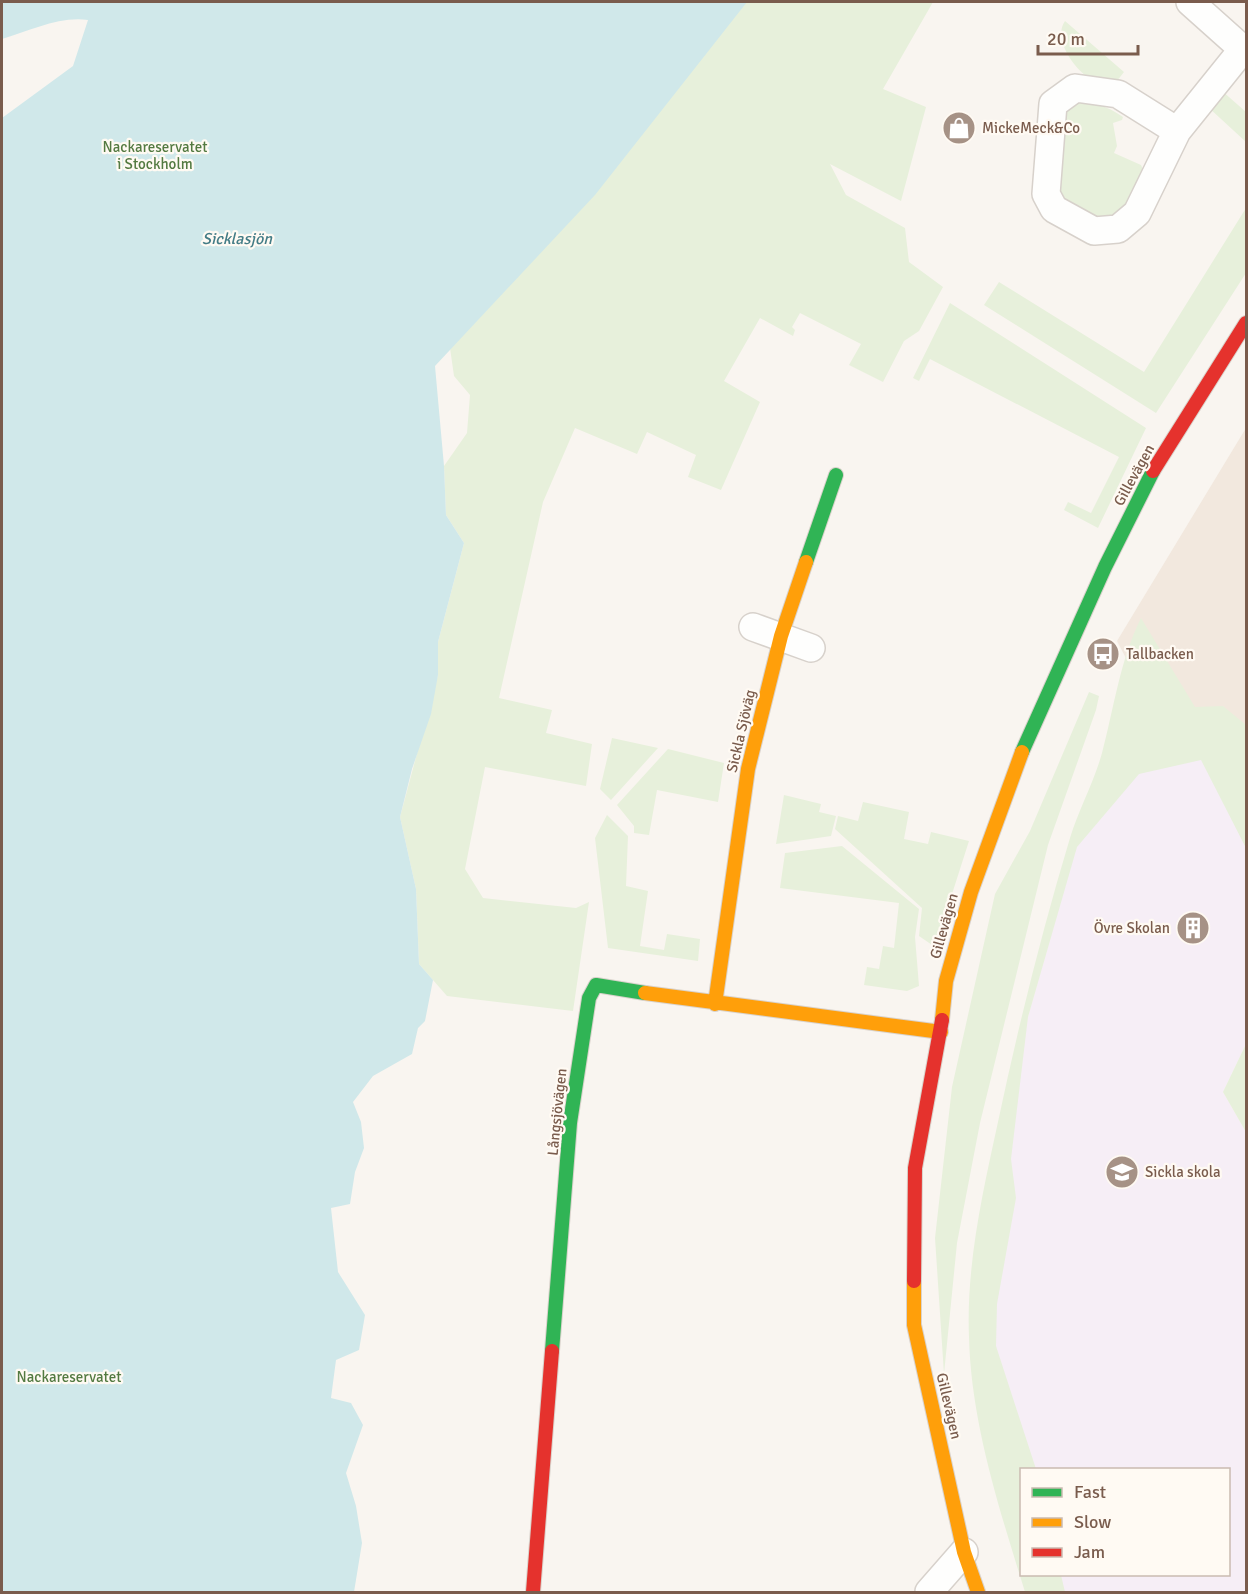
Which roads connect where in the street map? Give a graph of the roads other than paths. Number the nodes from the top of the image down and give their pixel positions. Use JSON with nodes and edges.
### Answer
{"nodes":[{"id":1,"x":1190,"y":2,"type":"edge"},
{"id":2,"x":1245,"y":51,"type":"edge"},
{"id":3,"x":1177,"y":131,"type":"junction"},
{"id":4,"x":1246,"y":323,"type":"edge"},
{"id":5,"x":837,"y":475,"type":"dead end"},
{"id":6,"x":753,"y":627,"type":"dead end"},
{"id":7,"x":781,"y":636,"type":"junction"},
{"id":8,"x":811,"y":648,"type":"dead end"},
{"id":9,"x":715,"y":1004,"type":"junction"},
{"id":10,"x":941,"y":1032,"type":"junction"},
{"id":11,"x":964,"y":1552,"type":"junction"},
{"id":12,"x":533,"y":1593,"type":"edge"},
{"id":13,"x":929,"y":1593,"type":"edge"},
{"id":14,"x":978,"y":1593,"type":"edge"}],
"edges":[{"from":1,"to":2,"type":"street"},
{"from":2,"to":3,"type":"street"},
{"from":3,"to":3,"type":"street"},
{"from":4,"to":10,"type":"street","name":"Gillevägen"},
{"from":5,"to":7,"type":"street","name":"Sickla Sjöväg"},
{"from":6,"to":7,"type":"street"},
{"from":7,"to":8,"type":"street"},
{"from":7,"to":9,"type":"street","name":"Sickla Sjöväg"},
{"from":9,"to":10,"type":"street","name":"Långsjövägen"},
{"from":9,"to":12,"type":"street","name":"Långsjövägen"},
{"from":10,"to":11,"type":"street","name":"Gillevägen"},
{"from":11,"to":13,"type":"street"},
{"from":11,"to":14,"type":"street","name":"Gillevägen"}]}
